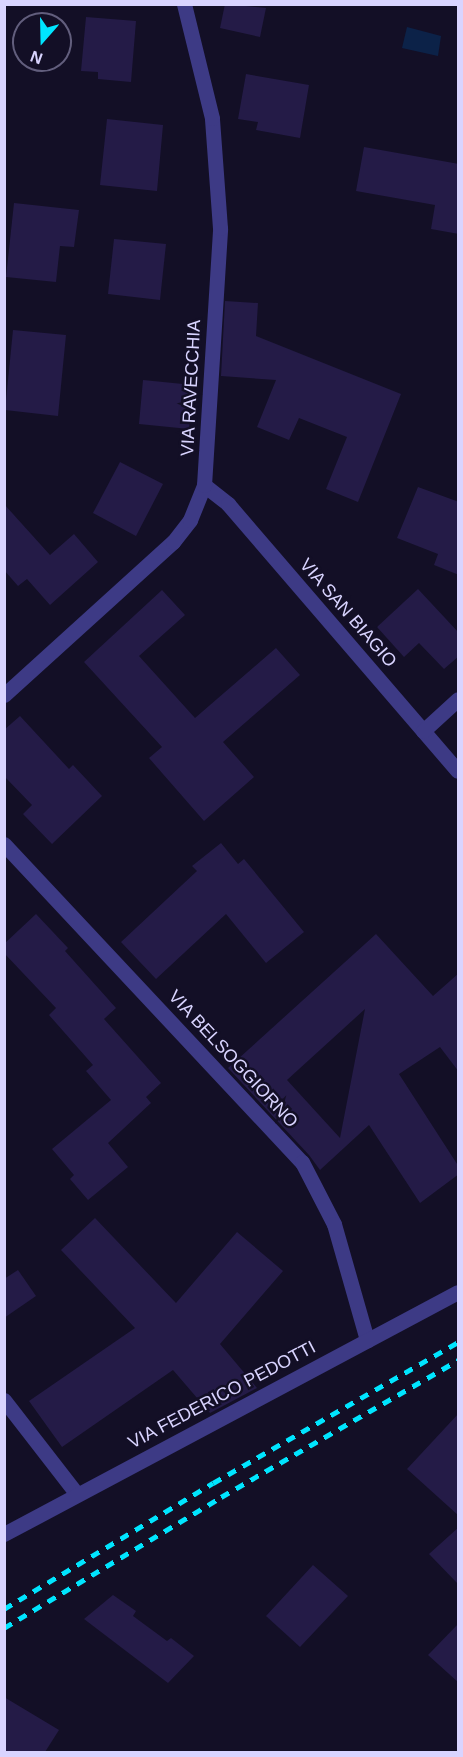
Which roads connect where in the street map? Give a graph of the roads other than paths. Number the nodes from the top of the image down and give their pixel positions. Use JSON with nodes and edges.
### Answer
{"nodes":[{"id":1,"x":184,"y":4,"type":"edge"},
{"id":2,"x":204,"y":485,"type":"junction"},
{"id":3,"x":4,"y":695,"type":"edge"},
{"id":4,"x":459,"y":699,"type":"edge"},
{"id":5,"x":423,"y":731,"type":"junction"},
{"id":6,"x":459,"y":771,"type":"edge"},
{"id":7,"x":4,"y":844,"type":"edge"},
{"id":8,"x":459,"y":1292,"type":"edge"},
{"id":9,"x":367,"y":1340,"type":"junction"},
{"id":10,"x":4,"y":1400,"type":"edge"},
{"id":11,"x":77,"y":1494,"type":"junction"},
{"id":12,"x":4,"y":1534,"type":"edge"}],
"edges":[{"from":1,"to":2,"type":"street","name":"VIA RAVECCHIA"},
{"from":2,"to":3,"type":"street","name":"VIA RAVECCHIA"},
{"from":2,"to":5,"type":"street","name":"VIA SAN BIAGIO"},
{"from":4,"to":5,"type":"street"},
{"from":5,"to":6,"type":"street","name":"VIA SAN BIAGIO"},
{"from":7,"to":9,"type":"street","name":"VIA BELSOGGIORNO"},
{"from":8,"to":9,"type":"street","name":"VIA FEDERICO PEDOTTI"},
{"from":9,"to":11,"type":"street","name":"VIA FEDERICO PEDOTTI"},
{"from":10,"to":11,"type":"street"},
{"from":11,"to":12,"type":"street","name":"VIA FEDERICO PEDOTTI"}]}
